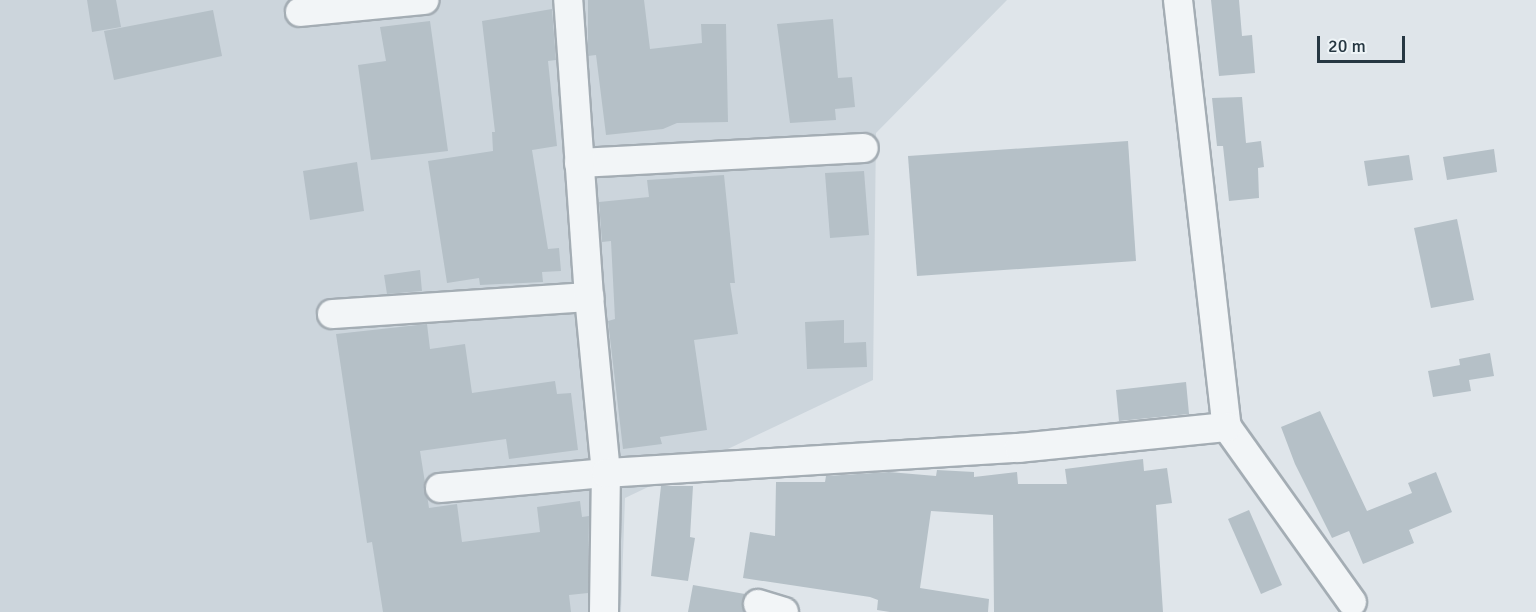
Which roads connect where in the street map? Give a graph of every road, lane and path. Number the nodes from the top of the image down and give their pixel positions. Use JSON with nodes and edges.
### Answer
{"nodes":[{"id":1,"x":424,"y":0,"type":"edge"},
{"id":2,"x":568,"y":0,"type":"edge"},
{"id":3,"x":1178,"y":0,"type":"edge"},
{"id":4,"x":300,"y":12,"type":"dead end"},
{"id":5,"x":864,"y":148,"type":"dead end"},
{"id":6,"x":579,"y":163,"type":"junction"},
{"id":7,"x":589,"y":297,"type":"junction"},
{"id":8,"x":332,"y":314,"type":"dead end"},
{"id":9,"x":1227,"y":427,"type":"junction"},
{"id":10,"x":606,"y":473,"type":"junction"},
{"id":11,"x":440,"y":488,"type":"dead end"},
{"id":12,"x":1351,"y":609,"type":"edge"},
{"id":13,"x":604,"y":612,"type":"edge"}],
"edges":[{"from":1,"to":4,"type":"street"},
{"from":2,"to":6,"type":"street"},
{"from":3,"to":9,"type":"street"},
{"from":5,"to":6,"type":"street"},
{"from":6,"to":7,"type":"street"},
{"from":7,"to":8,"type":"street"},
{"from":7,"to":10,"type":"street"},
{"from":9,"to":10,"type":"street"},
{"from":9,"to":12,"type":"street"},
{"from":10,"to":11,"type":"street"},
{"from":10,"to":13,"type":"street"}]}
